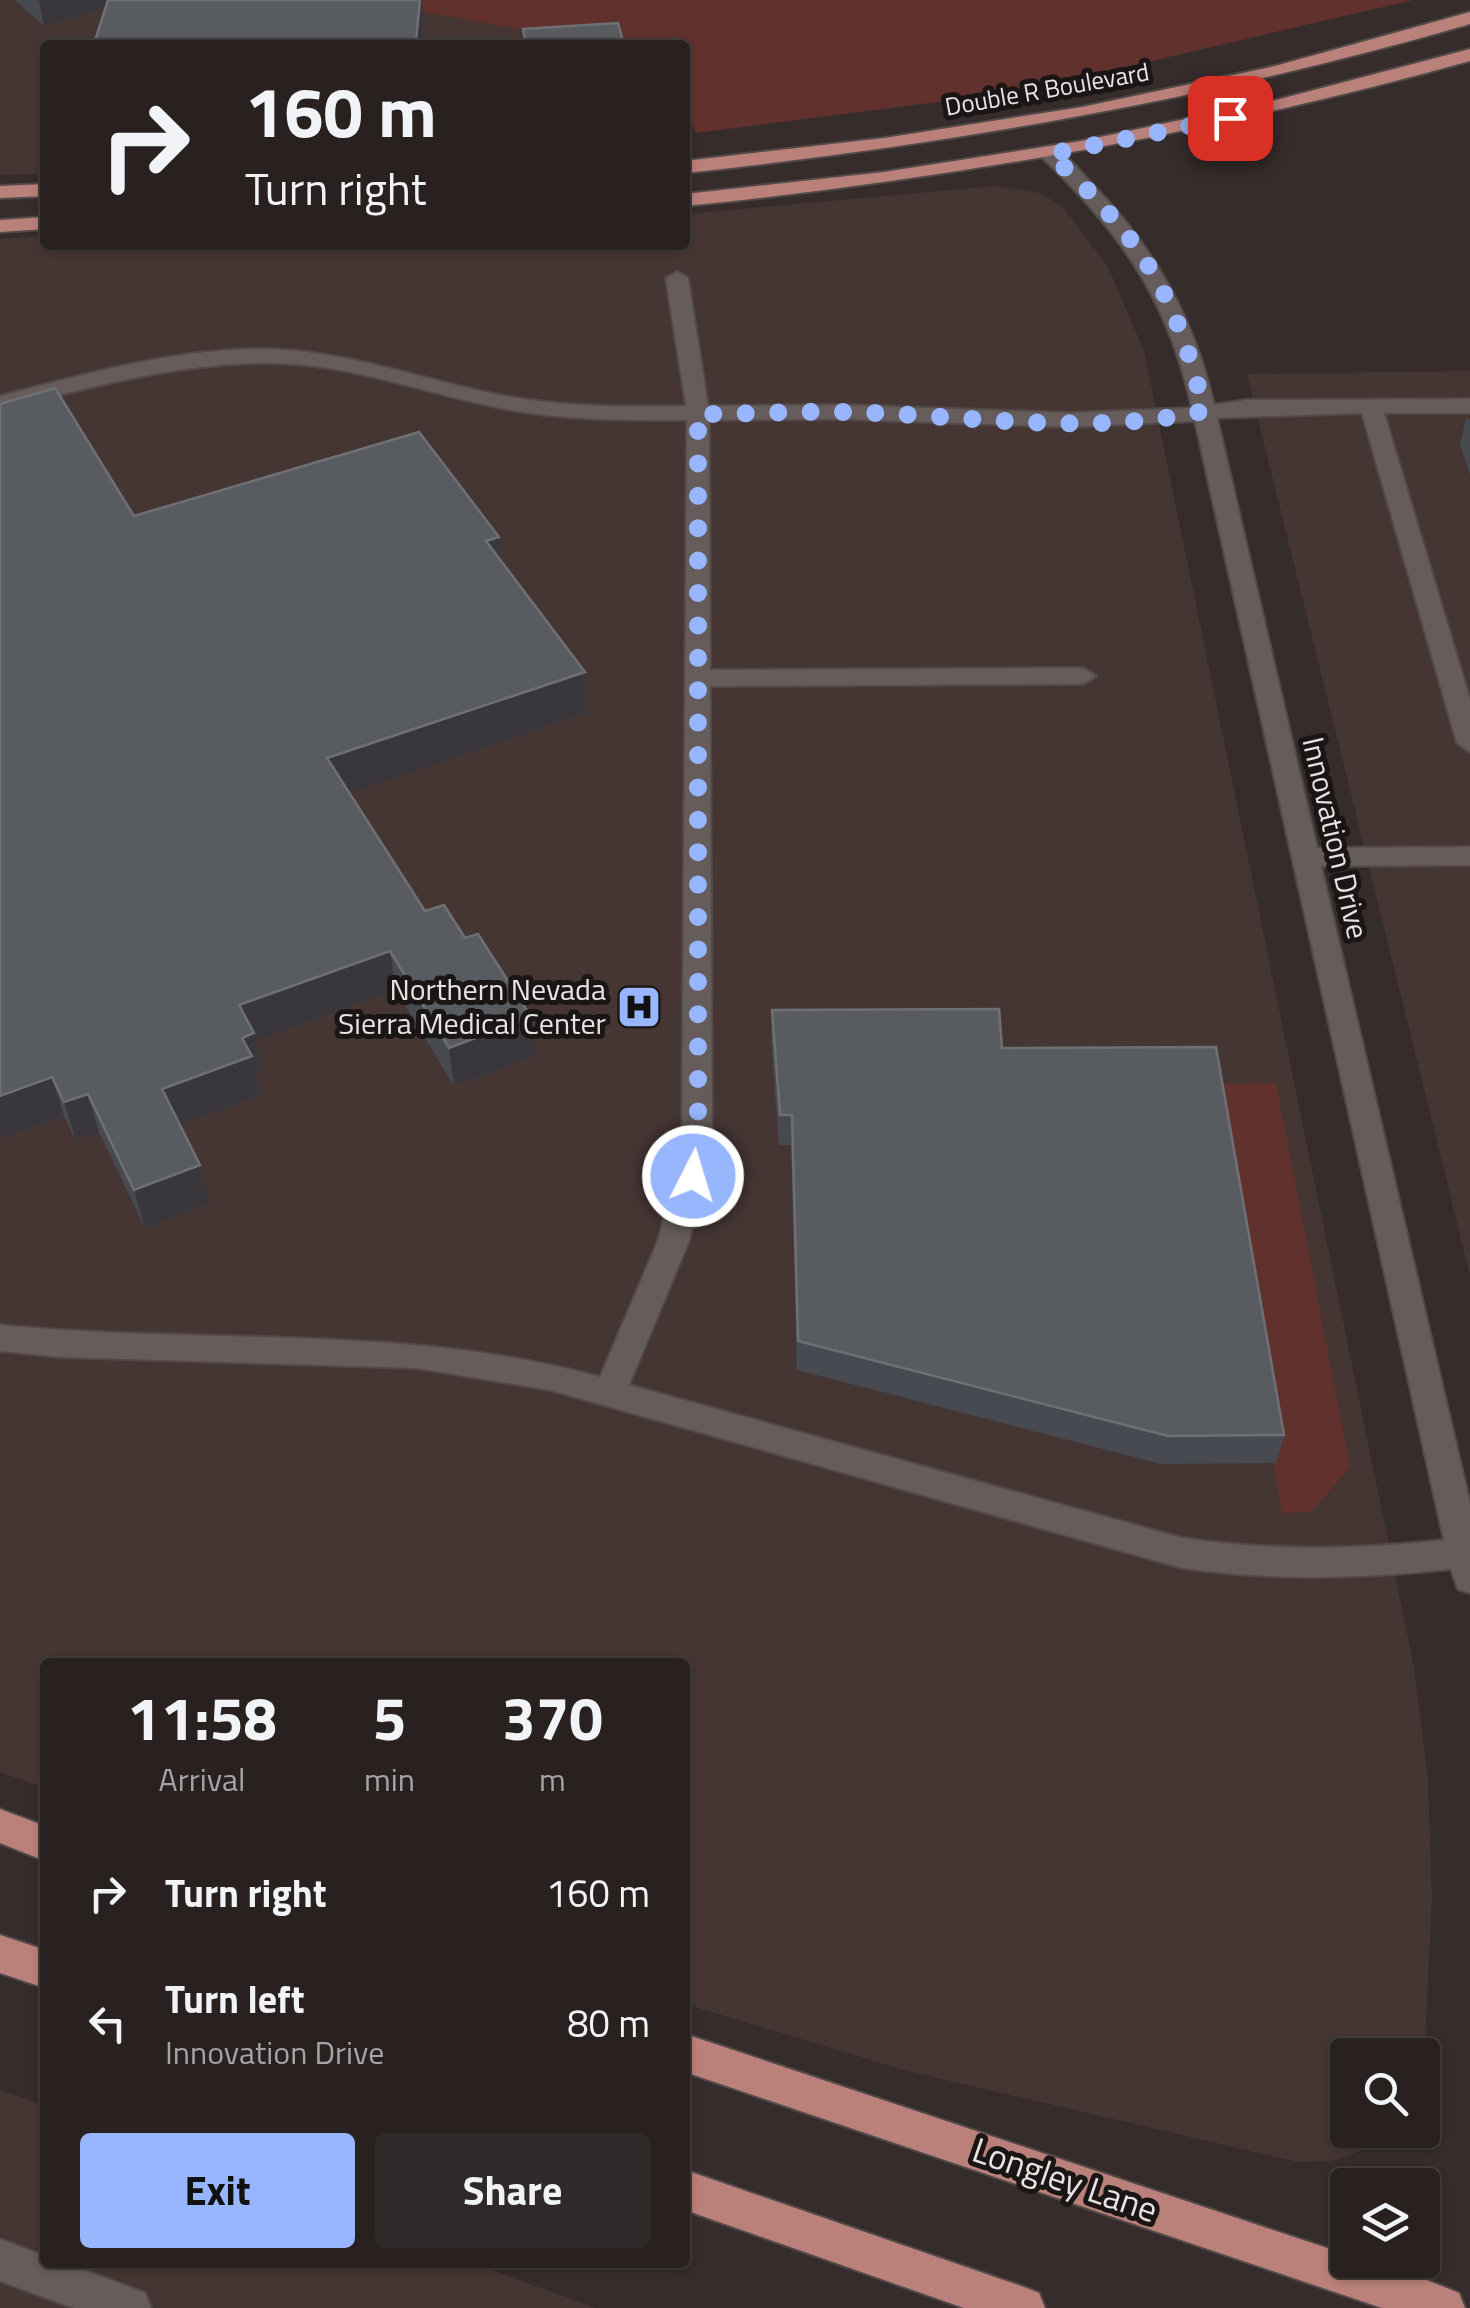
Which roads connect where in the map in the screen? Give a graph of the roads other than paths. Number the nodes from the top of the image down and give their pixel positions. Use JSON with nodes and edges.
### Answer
{"nodes":[{"id":1,"x":1470,"y":18,"type":"edge"},
{"id":2,"x":1470,"y":55,"type":"edge"},
{"id":3,"x":1050,"y":154,"type":"junction"},
{"id":4,"x":690,"y":166,"type":"edge"},
{"id":5,"x":40,"y":190,"type":"edge"},
{"id":6,"x":0,"y":192,"type":"edge"},
{"id":7,"x":690,"y":199,"type":"edge"},
{"id":8,"x":40,"y":223,"type":"edge"},
{"id":9,"x":0,"y":226,"type":"edge"},
{"id":10,"x":677,"y":278,"type":"dead end"},
{"id":11,"x":0,"y":403,"type":"edge"},
{"id":12,"x":1371,"y":406,"type":"junction"},
{"id":13,"x":1470,"y":406,"type":"edge"},
{"id":14,"x":1204,"y":411,"type":"junction"},
{"id":15,"x":698,"y":414,"type":"junction"},
{"id":16,"x":1083,"y":676,"type":"dead end"},
{"id":17,"x":698,"y":678,"type":"junction"},
{"id":18,"x":1470,"y":742,"type":"edge"},
{"id":19,"x":1470,"y":856,"type":"edge"},
{"id":20,"x":1307,"y":857,"type":"junction"},
{"id":21,"x":0,"y":1338,"type":"edge"},
{"id":22,"x":609,"y":1393,"type":"junction"},
{"id":23,"x":1468,"y":1560,"type":"edge"},
{"id":24,"x":0,"y":1826,"type":"edge"},
{"id":25,"x":40,"y":1842,"type":"edge"},
{"id":26,"x":0,"y":1954,"type":"edge"},
{"id":27,"x":40,"y":1967,"type":"edge"},
{"id":28,"x":690,"y":2055,"type":"edge"},
{"id":29,"x":690,"y":2192,"type":"edge"},
{"id":30,"x":0,"y":2260,"type":"edge"},
{"id":31,"x":130,"y":2308,"type":"edge"},
{"id":32,"x":1024,"y":2308,"type":"edge"},
{"id":33,"x":1444,"y":2308,"type":"edge"}],
"edges":[{"from":1,"to":4,"type":"main road","name":"Double R Boulevard"},
{"from":2,"to":3,"type":"main road"},
{"from":3,"to":7,"type":"main road"},
{"from":3,"to":14,"type":"street","name":"Innovation Drive"},
{"from":5,"to":6,"type":"main road"},
{"from":8,"to":9,"type":"main road"},
{"from":10,"to":15,"type":"street"},
{"from":11,"to":15,"type":"street"},
{"from":12,"to":13,"type":"street"},
{"from":12,"to":14,"type":"street"},
{"from":12,"to":18,"type":"street"},
{"from":14,"to":15,"type":"street"},
{"from":14,"to":20,"type":"street","name":"Innovation Drive"},
{"from":15,"to":17,"type":"street"},
{"from":16,"to":17,"type":"street"},
{"from":17,"to":22,"type":"street"},
{"from":19,"to":20,"type":"street"},
{"from":20,"to":23,"type":"street","name":"Innovation Drive"},
{"from":21,"to":22,"type":"street"},
{"from":22,"to":23,"type":"street"},
{"from":24,"to":25,"type":"main road"},
{"from":26,"to":27,"type":"main road"},
{"from":28,"to":33,"type":"main road","name":"Longley Lane"},
{"from":29,"to":32,"type":"main road"},
{"from":30,"to":31,"type":"street"}]}
